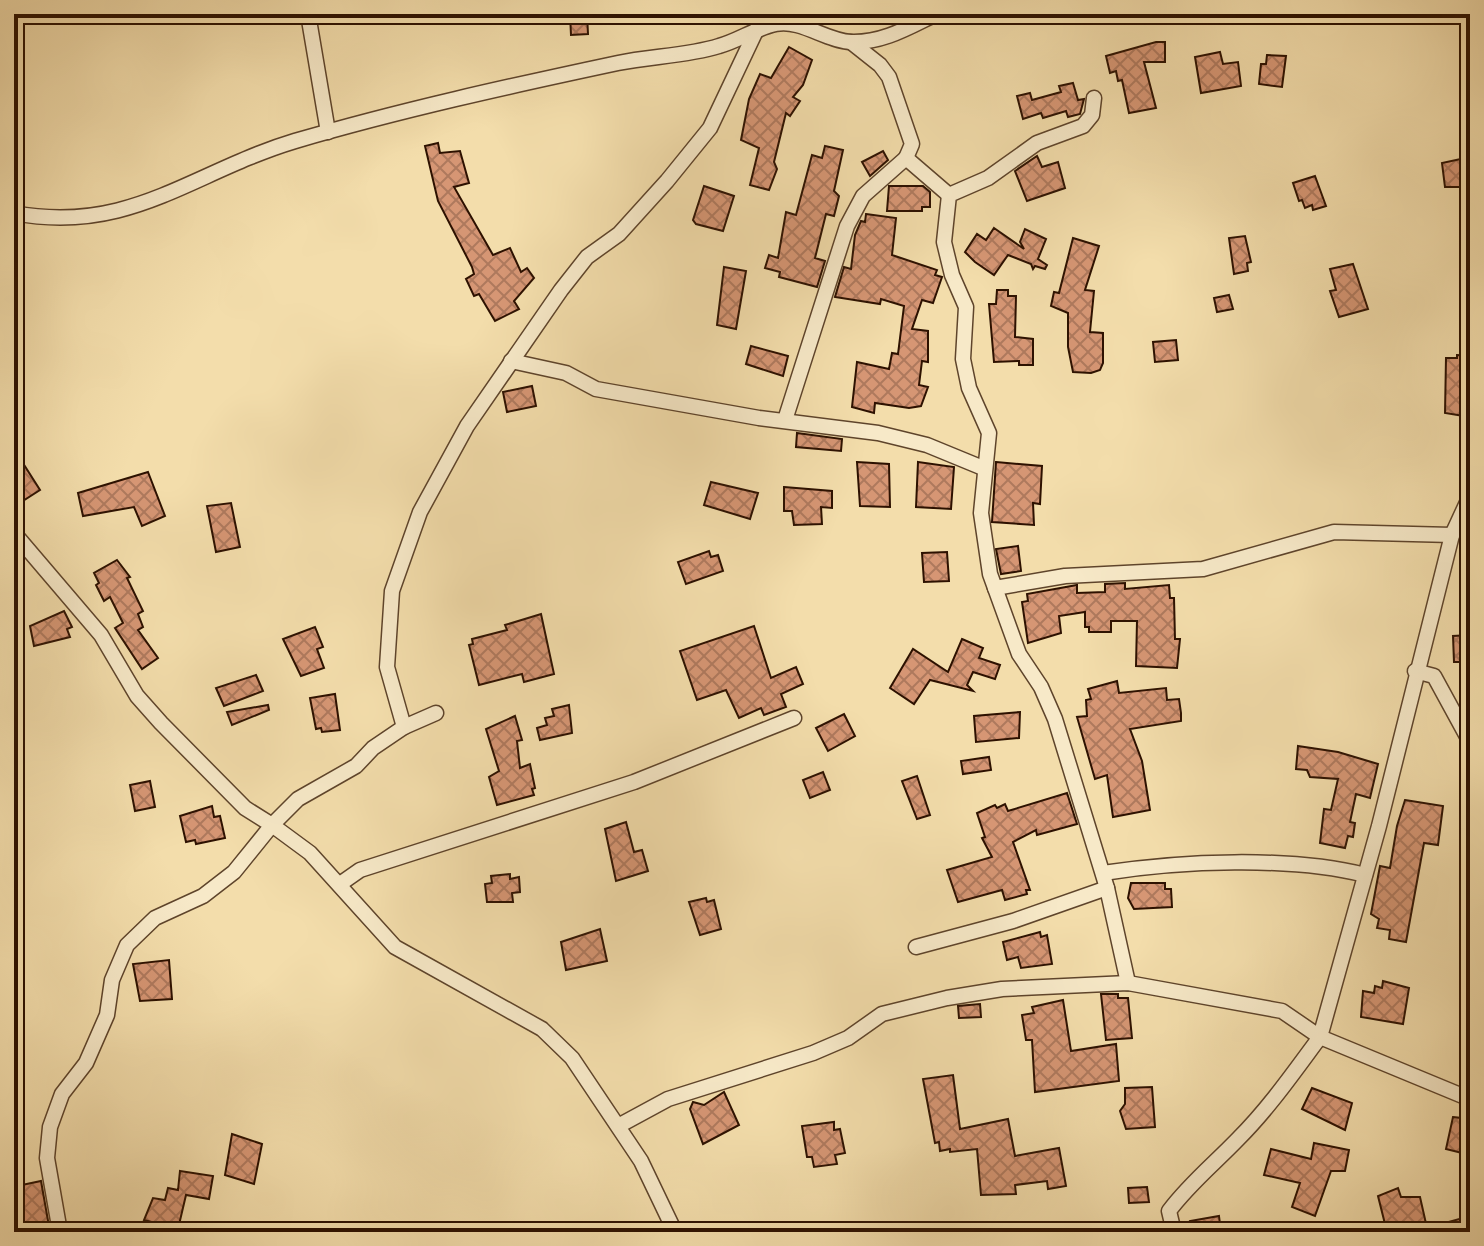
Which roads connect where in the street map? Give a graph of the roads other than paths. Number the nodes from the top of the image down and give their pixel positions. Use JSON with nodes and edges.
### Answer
{"nodes":[{"id":1,"x":308,"y":14,"type":"edge"},
{"id":2,"x":764,"y":14,"type":"edge"},
{"id":3,"x":936,"y":14,"type":"edge"},
{"id":4,"x":759,"y":31,"type":"junction"},
{"id":5,"x":851,"y":42,"type":"junction"},
{"id":6,"x":1094,"y":98,"type":"dead end"},
{"id":7,"x":328,"y":132,"type":"junction"},
{"id":8,"x":906,"y":158,"type":"junction"},
{"id":9,"x":949,"y":195,"type":"junction"},
{"id":10,"x":14,"y":213,"type":"edge"},
{"id":11,"x":511,"y":361,"type":"junction"},
{"id":12,"x":785,"y":420,"type":"junction"},
{"id":13,"x":983,"y":468,"type":"junction"},
{"id":14,"x":1470,"y":496,"type":"edge"},
{"id":15,"x":14,"y":533,"type":"edge"},
{"id":16,"x":1452,"y":535,"type":"junction"},
{"id":17,"x":995,"y":588,"type":"junction"},
{"id":18,"x":1415,"y":671,"type":"junction"},
{"id":19,"x":436,"y":713,"type":"dead end"},
{"id":20,"x":794,"y":718,"type":"dead end"},
{"id":21,"x":404,"y":727,"type":"junction"},
{"id":22,"x":1470,"y":742,"type":"edge"},
{"id":23,"x":272,"y":825,"type":"junction"},
{"id":24,"x":1365,"y":875,"type":"junction"},
{"id":25,"x":1105,"y":880,"type":"junction"},
{"id":26,"x":340,"y":884,"type":"junction"},
{"id":27,"x":916,"y":947,"type":"dead end"},
{"id":28,"x":1128,"y":983,"type":"junction"},
{"id":29,"x":1320,"y":1037,"type":"junction"},
{"id":30,"x":1470,"y":1099,"type":"edge"},
{"id":31,"x":620,"y":1125,"type":"junction"},
{"id":32,"x":60,"y":1232,"type":"edge"},
{"id":33,"x":675,"y":1232,"type":"edge"},
{"id":34,"x":1174,"y":1232,"type":"edge"}],
"edges":[{"from":1,"to":7,"type":"street"},
{"from":2,"to":4,"type":"street"},
{"from":3,"to":5,"type":"street"},
{"from":4,"to":5,"type":"street"},
{"from":4,"to":7,"type":"street"},
{"from":4,"to":11,"type":"street"},
{"from":5,"to":8,"type":"street"},
{"from":6,"to":9,"type":"street"},
{"from":7,"to":10,"type":"street"},
{"from":8,"to":9,"type":"street"},
{"from":8,"to":12,"type":"street"},
{"from":9,"to":13,"type":"street"},
{"from":11,"to":12,"type":"street"},
{"from":11,"to":21,"type":"street"},
{"from":12,"to":13,"type":"street"},
{"from":13,"to":17,"type":"street"},
{"from":14,"to":16,"type":"street"},
{"from":15,"to":23,"type":"street"},
{"from":16,"to":17,"type":"street"},
{"from":16,"to":18,"type":"street"},
{"from":17,"to":25,"type":"street"},
{"from":18,"to":22,"type":"street"},
{"from":18,"to":24,"type":"street"},
{"from":19,"to":21,"type":"street"},
{"from":20,"to":26,"type":"street"},
{"from":21,"to":23,"type":"street"},
{"from":23,"to":26,"type":"street"},
{"from":23,"to":32,"type":"street"},
{"from":24,"to":25,"type":"street"},
{"from":24,"to":29,"type":"street"},
{"from":25,"to":27,"type":"street"},
{"from":25,"to":28,"type":"street"},
{"from":26,"to":31,"type":"street"},
{"from":28,"to":29,"type":"street"},
{"from":28,"to":31,"type":"street"},
{"from":29,"to":30,"type":"street"},
{"from":29,"to":34,"type":"street"},
{"from":31,"to":33,"type":"street"}]}
